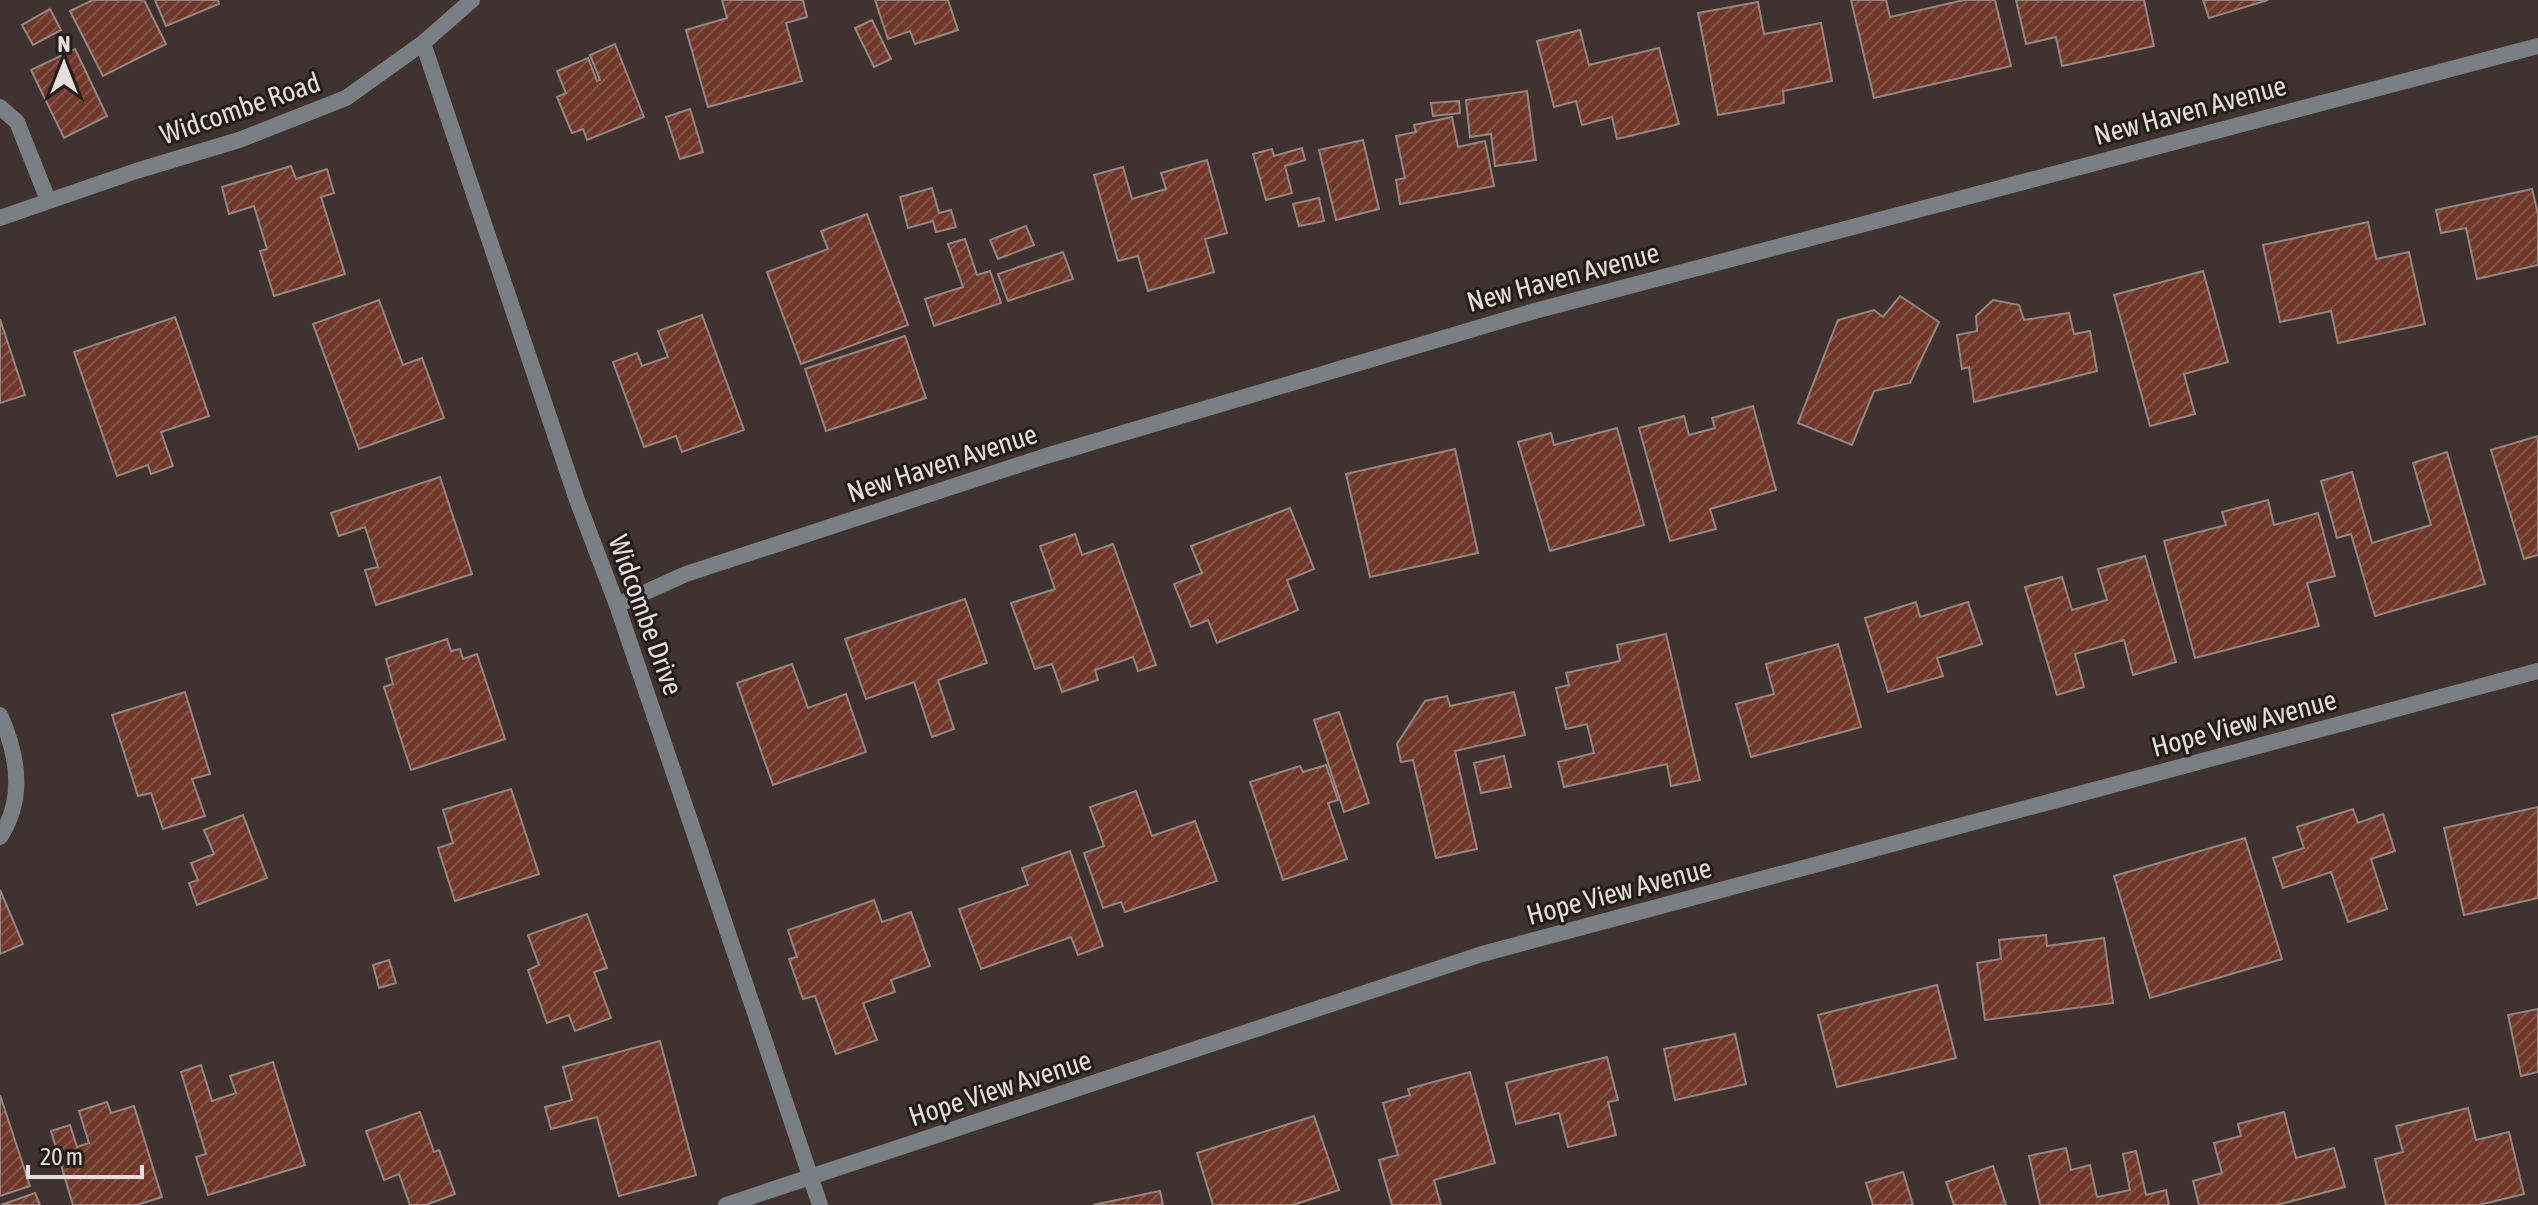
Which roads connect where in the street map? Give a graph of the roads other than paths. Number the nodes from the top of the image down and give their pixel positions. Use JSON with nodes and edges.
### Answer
{"nodes":[{"id":1,"x":472,"y":0,"type":"edge"},
{"id":2,"x":423,"y":43,"type":"junction"},
{"id":3,"x":2538,"y":46,"type":"edge"},
{"id":4,"x":0,"y":107,"type":"edge"},
{"id":5,"x":48,"y":200,"type":"junction"},
{"id":6,"x":0,"y":218,"type":"edge"},
{"id":7,"x":617,"y":605,"type":"junction"},
{"id":8,"x":2538,"y":671,"type":"edge"},
{"id":9,"x":0,"y":715,"type":"edge"},
{"id":10,"x":0,"y":837,"type":"edge"},
{"id":11,"x":811,"y":1178,"type":"junction"},
{"id":12,"x":726,"y":1205,"type":"edge"},
{"id":13,"x":820,"y":1205,"type":"edge"}],
"edges":[{"from":1,"to":2,"type":"street","name":"Widcombe Road"},
{"from":2,"to":5,"type":"street","name":"Widcombe Road"},
{"from":2,"to":7,"type":"street","name":"Widcombe Drive"},
{"from":3,"to":7,"type":"street","name":"New Haven Avenue"},
{"from":4,"to":5,"type":"street"},
{"from":5,"to":6,"type":"street","name":"Widcombe Road"},
{"from":7,"to":11,"type":"street","name":"Widcombe Drive"},
{"from":8,"to":11,"type":"street","name":"Hope View Avenue"},
{"from":9,"to":10,"type":"street"},
{"from":11,"to":12,"type":"street","name":"Hope View Avenue"},
{"from":11,"to":13,"type":"street","name":"Widcombe Drive"}]}
